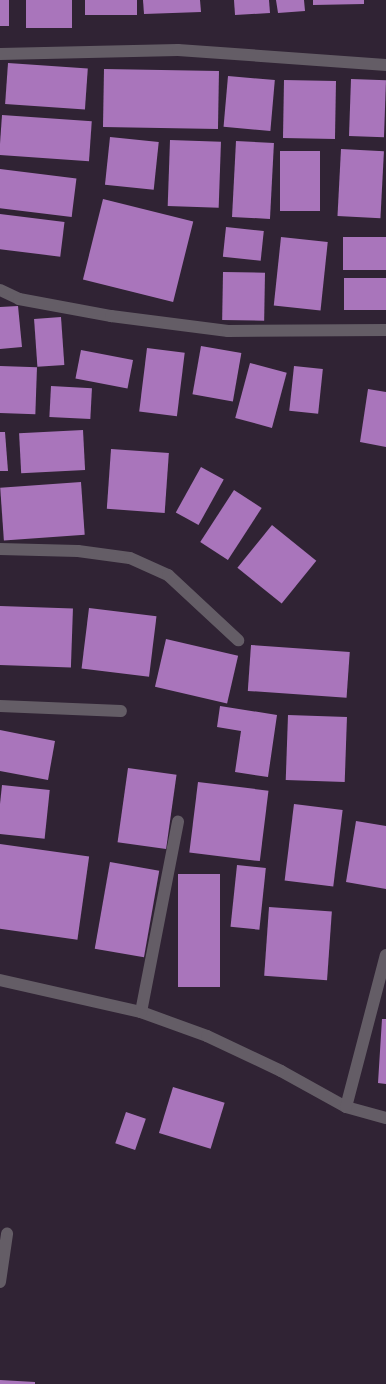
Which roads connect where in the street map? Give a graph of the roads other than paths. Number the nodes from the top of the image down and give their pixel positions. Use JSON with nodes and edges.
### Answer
{"nodes":[{"id":1,"x":0,"y":54,"type":"edge"},
{"id":2,"x":386,"y":65,"type":"edge"},
{"id":3,"x":0,"y":290,"type":"edge"},
{"id":4,"x":386,"y":330,"type":"edge"},
{"id":5,"x":0,"y":550,"type":"edge"},
{"id":6,"x":238,"y":640,"type":"dead end"},
{"id":7,"x":0,"y":706,"type":"edge"},
{"id":8,"x":121,"y":711,"type":"dead end"},
{"id":9,"x":178,"y":822,"type":"dead end"},
{"id":10,"x":386,"y":955,"type":"edge"},
{"id":11,"x":0,"y":980,"type":"edge"},
{"id":12,"x":141,"y":1012,"type":"junction"},
{"id":13,"x":346,"y":1107,"type":"junction"},
{"id":14,"x":386,"y":1118,"type":"edge"},
{"id":15,"x":7,"y":1234,"type":"dead end"},
{"id":16,"x":0,"y":1282,"type":"edge"}],
"edges":[{"from":1,"to":2,"type":"street"},
{"from":3,"to":4,"type":"street"},
{"from":5,"to":6,"type":"street"},
{"from":7,"to":8,"type":"street"},
{"from":9,"to":12,"type":"street"},
{"from":10,"to":13,"type":"street"},
{"from":11,"to":12,"type":"street"},
{"from":12,"to":13,"type":"street"},
{"from":13,"to":14,"type":"street"},
{"from":15,"to":16,"type":"street"}]}
